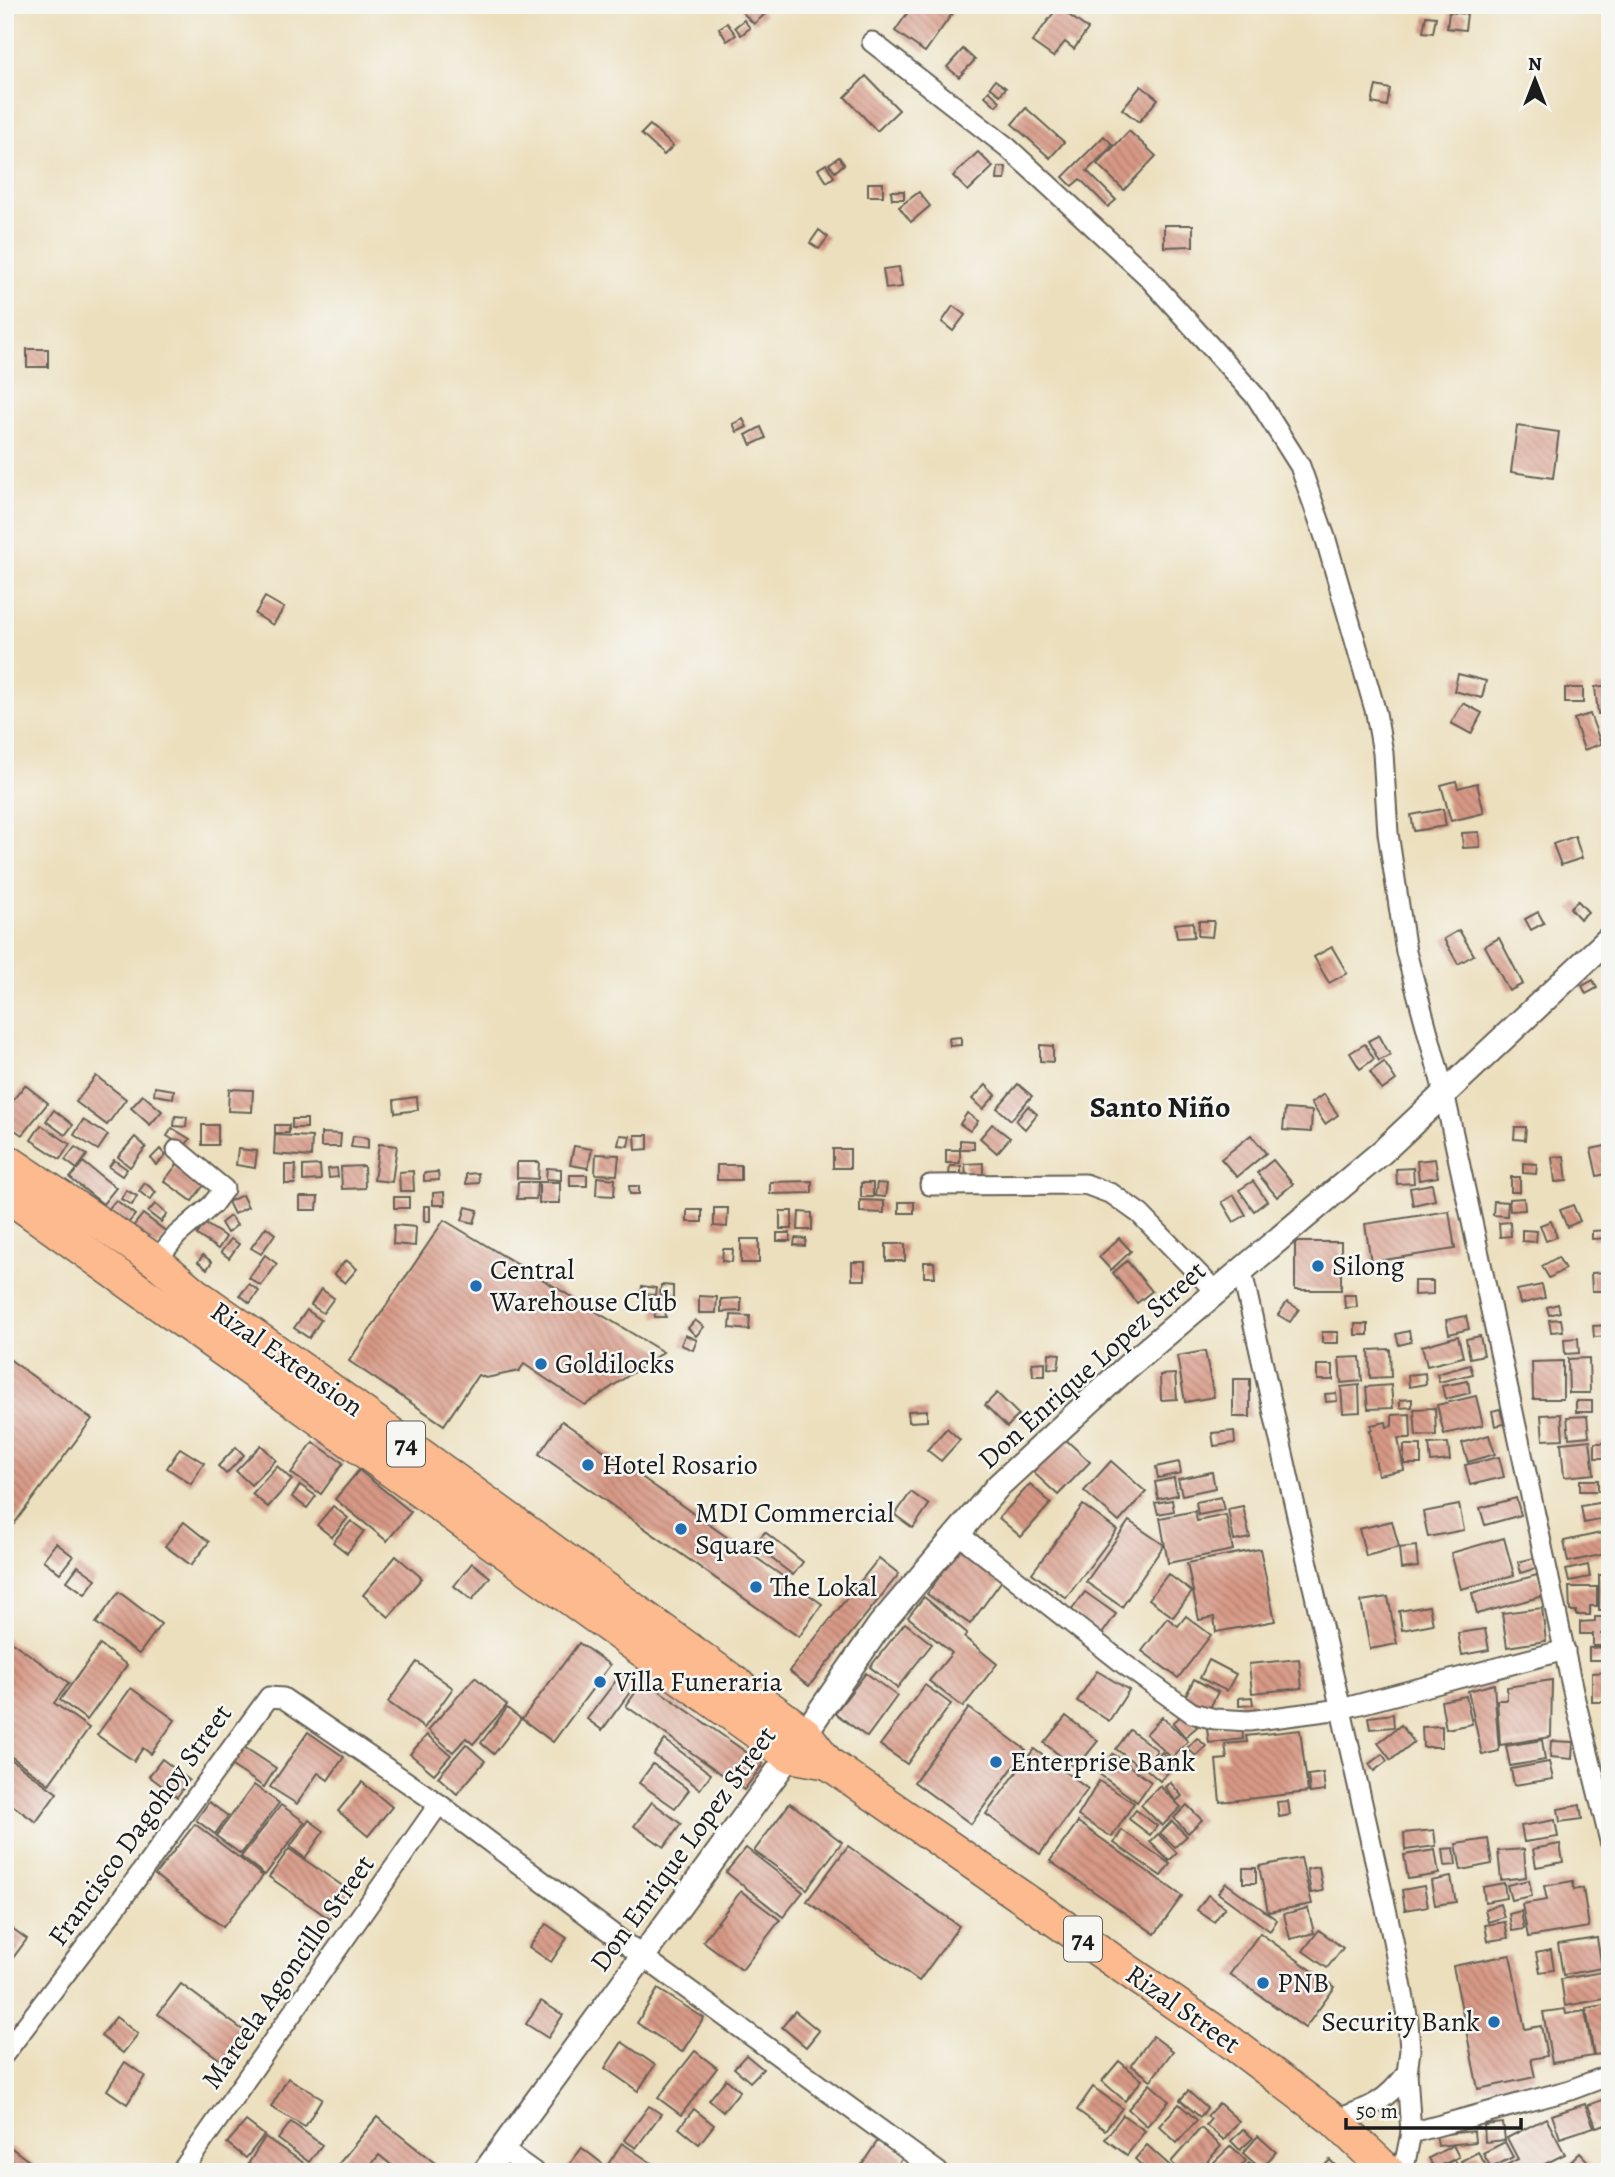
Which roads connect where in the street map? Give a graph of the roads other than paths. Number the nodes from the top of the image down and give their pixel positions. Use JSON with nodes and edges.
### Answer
{"nodes":[{"id":1,"x":872,"y":42,"type":"dead end"},
{"id":2,"x":1610,"y":938,"type":"edge"},
{"id":3,"x":1444,"y":1092,"type":"junction"},
{"id":4,"x":177,"y":1150,"type":"dead end"},
{"id":5,"x":5,"y":1159,"type":"edge"},
{"id":6,"x":930,"y":1185,"type":"dead end"},
{"id":7,"x":5,"y":1194,"type":"edge"},
{"id":8,"x":156,"y":1261,"type":"junction"},
{"id":9,"x":1242,"y":1272,"type":"junction"},
{"id":10,"x":1217,"y":1293,"type":"junction"},
{"id":11,"x":957,"y":1533,"type":"junction"},
{"id":12,"x":1565,"y":1650,"type":"junction"},
{"id":13,"x":1341,"y":1709,"type":"junction"},
{"id":14,"x":797,"y":1744,"type":"junction"},
{"id":15,"x":439,"y":1804,"type":"junction"},
{"id":16,"x":1610,"y":1841,"type":"edge"},
{"id":17,"x":642,"y":1956,"type":"junction"},
{"id":18,"x":5,"y":2053,"type":"edge"},
{"id":19,"x":1407,"y":2073,"type":"junction"},
{"id":20,"x":1610,"y":2075,"type":"edge"},
{"id":21,"x":1334,"y":2120,"type":"junction"},
{"id":22,"x":1411,"y":2133,"type":"junction"},
{"id":23,"x":502,"y":2149,"type":"junction"},
{"id":24,"x":181,"y":2172,"type":"edge"},
{"id":25,"x":485,"y":2172,"type":"edge"},
{"id":26,"x":534,"y":2172,"type":"edge"},
{"id":27,"x":938,"y":2172,"type":"edge"},
{"id":28,"x":1389,"y":2172,"type":"edge"},
{"id":29,"x":1403,"y":2172,"type":"edge"}],
"edges":[{"from":1,"to":3,"type":"street"},
{"from":2,"to":3,"type":"street","name":"Don Enrique Lopez Street"},
{"from":3,"to":9,"type":"street","name":"Don Enrique Lopez Street"},
{"from":3,"to":12,"type":"street"},
{"from":4,"to":8,"type":"street"},
{"from":5,"to":8,"type":"main road","name":"Rizal Extension","number":"74"},
{"from":6,"to":10,"type":"street"},
{"from":7,"to":14,"type":"main road","name":"Rizal Extension","number":"74"},
{"from":8,"to":14,"type":"main road","name":"Rizal Extension","number":"74"},
{"from":9,"to":10,"type":"street","name":"Don Enrique Lopez Street"},
{"from":9,"to":13,"type":"street"},
{"from":10,"to":11,"type":"street","name":"Don Enrique Lopez Street"},
{"from":11,"to":13,"type":"street"},
{"from":11,"to":14,"type":"street","name":"Don Enrique Lopez Street"},
{"from":12,"to":13,"type":"street"},
{"from":12,"to":16,"type":"street"},
{"from":13,"to":19,"type":"street"},
{"from":14,"to":17,"type":"street","name":"Don Enrique Lopez Street"},
{"from":14,"to":21,"type":"main road","name":"Rizal Street","number":"74"},
{"from":15,"to":17,"type":"street"},
{"from":15,"to":18,"type":"street","name":"Francisco Dagohoy Street"},
{"from":15,"to":24,"type":"street","name":"Marcela Agoncillo Street"},
{"from":17,"to":23,"type":"street","name":"Don Enrique Lopez Street"},
{"from":17,"to":27,"type":"street"},
{"from":19,"to":21,"type":"street"},
{"from":19,"to":22,"type":"street"},
{"from":20,"to":22,"type":"street"},
{"from":21,"to":28,"type":"main road","name":"Rizal Street","number":"74"},
{"from":22,"to":29,"type":"street"},
{"from":23,"to":25,"type":"street","name":"Don Enrique Lopez Street"},
{"from":23,"to":26,"type":"street"}]}
